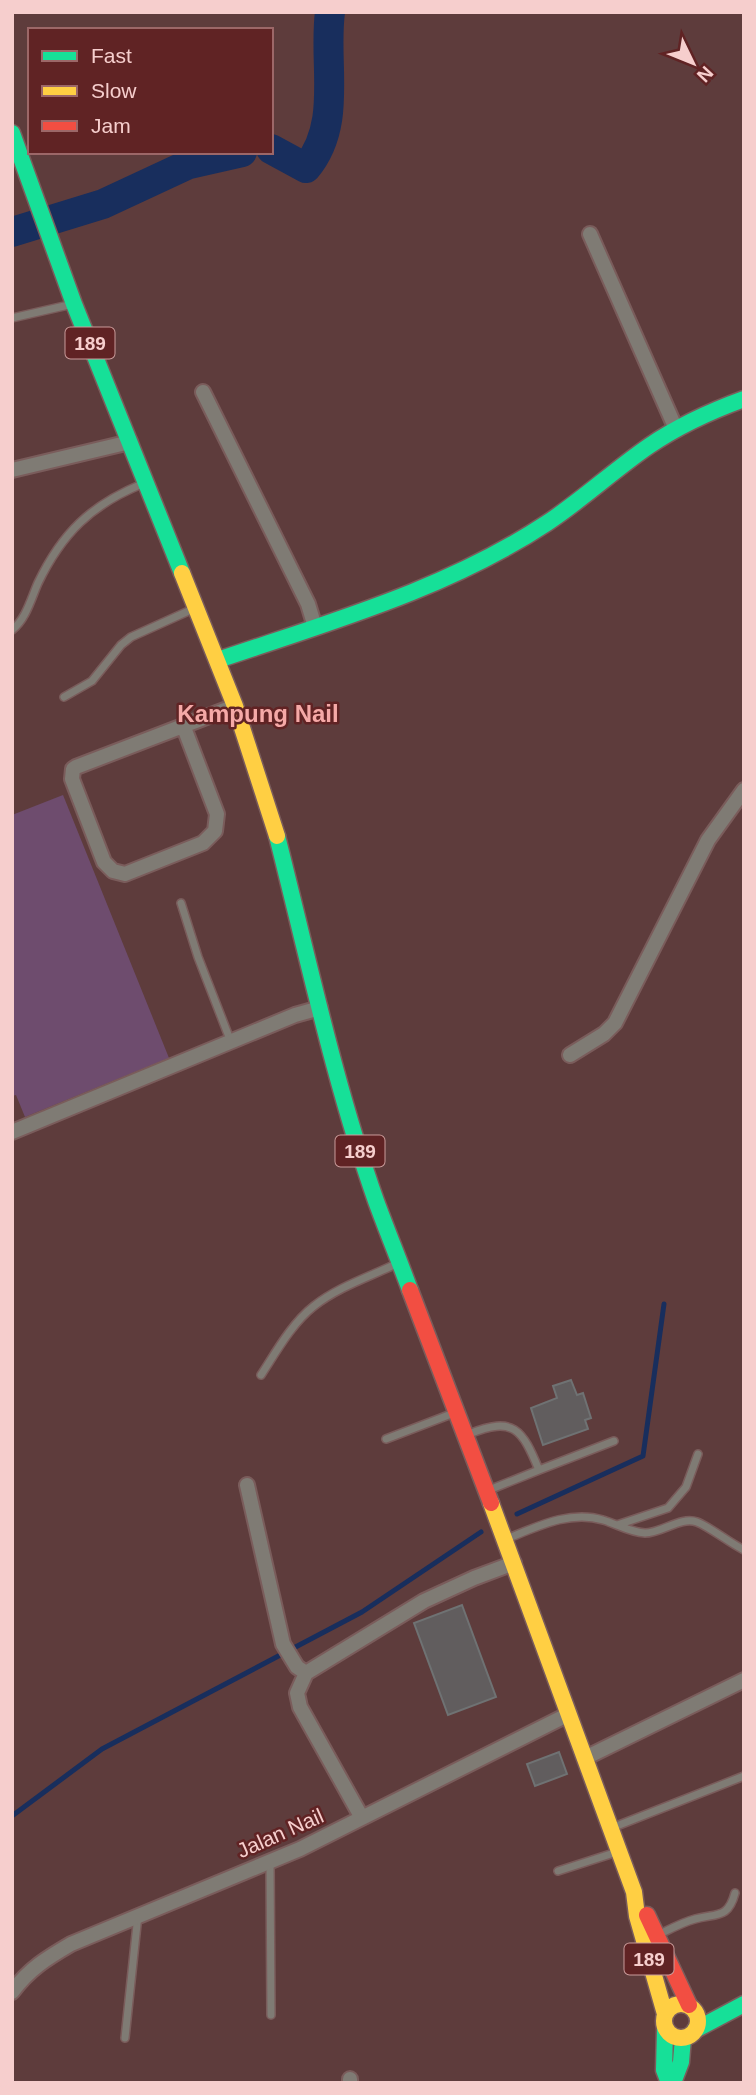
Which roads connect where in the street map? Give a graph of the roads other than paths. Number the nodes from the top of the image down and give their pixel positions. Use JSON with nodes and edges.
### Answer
{"nodes":[{"id":1,"x":12,"y":134,"type":"edge"},
{"id":2,"x":590,"y":234,"type":"dead end"},
{"id":3,"x":74,"y":304,"type":"junction"},
{"id":4,"x":12,"y":318,"type":"edge"},
{"id":5,"x":203,"y":392,"type":"dead end"},
{"id":6,"x":744,"y":399,"type":"edge"},
{"id":7,"x":676,"y":429,"type":"junction"},
{"id":8,"x":130,"y":442,"type":"junction"},
{"id":9,"x":12,"y":470,"type":"edge"},
{"id":10,"x":146,"y":482,"type":"junction"},
{"id":11,"x":197,"y":607,"type":"junction"},
{"id":12,"x":315,"y":627,"type":"junction"},
{"id":13,"x":12,"y":630,"type":"edge"},
{"id":14,"x":218,"y":660,"type":"junction"},
{"id":15,"x":64,"y":697,"type":"dead end"},
{"id":16,"x":235,"y":706,"type":"junction"},
{"id":17,"x":183,"y":725,"type":"junction"},
{"id":18,"x":744,"y":790,"type":"edge"},
{"id":19,"x":181,"y":903,"type":"dead end"},
{"id":20,"x":320,"y":1008,"type":"junction"},
{"id":21,"x":231,"y":1042,"type":"junction"},
{"id":22,"x":570,"y":1055,"type":"dead end"},
{"id":23,"x":12,"y":1132,"type":"edge"},
{"id":24,"x":400,"y":1262,"type":"junction"},
{"id":25,"x":261,"y":1375,"type":"dead end"},
{"id":26,"x":457,"y":1412,"type":"junction"},
{"id":27,"x":466,"y":1435,"type":"junction"},
{"id":28,"x":386,"y":1439,"type":"dead end"},
{"id":29,"x":614,"y":1441,"type":"dead end"},
{"id":30,"x":698,"y":1454,"type":"dead end"},
{"id":31,"x":538,"y":1470,"type":"junction"},
{"id":32,"x":247,"y":1485,"type":"dead end"},
{"id":33,"x":486,"y":1491,"type":"junction"},
{"id":34,"x":617,"y":1525,"type":"junction"},
{"id":35,"x":505,"y":1539,"type":"junction"},
{"id":36,"x":744,"y":1550,"type":"edge"},
{"id":37,"x":514,"y":1563,"type":"junction"},
{"id":38,"x":306,"y":1673,"type":"junction"},
{"id":39,"x":744,"y":1680,"type":"edge"},
{"id":40,"x":569,"y":1714,"type":"junction"},
{"id":41,"x":585,"y":1758,"type":"junction"},
{"id":42,"x":744,"y":1776,"type":"edge"},
{"id":43,"x":362,"y":1818,"type":"junction"},
{"id":44,"x":611,"y":1828,"type":"junction"},
{"id":45,"x":619,"y":1851,"type":"junction"},
{"id":46,"x":270,"y":1861,"type":"junction"},
{"id":47,"x":558,"y":1871,"type":"dead end"},
{"id":48,"x":634,"y":1892,"type":"junction"},
{"id":49,"x":735,"y":1893,"type":"dead end"},
{"id":50,"x":139,"y":1915,"type":"junction"},
{"id":51,"x":657,"y":1935,"type":"junction"},
{"id":52,"x":12,"y":1992,"type":"edge"},
{"id":53,"x":744,"y":1996,"type":"edge"},
{"id":54,"x":744,"y":2004,"type":"edge"},
{"id":55,"x":691,"y":2007,"type":"junction"},
{"id":56,"x":271,"y":2015,"type":"dead end"},
{"id":57,"x":665,"y":2022,"type":"junction"},
{"id":58,"x":689,"y":2034,"type":"junction"},
{"id":59,"x":125,"y":2038,"type":"dead end"},
{"id":60,"x":671,"y":2083,"type":"edge"}],
"edges":[{"from":1,"to":3,"type":"main road","number":"189"},
{"from":2,"to":7,"type":"street"},
{"from":3,"to":4,"type":"lane"},
{"from":3,"to":8,"type":"main road","number":"189"},
{"from":5,"to":12,"type":"street"},
{"from":6,"to":7,"type":"main road"},
{"from":7,"to":12,"type":"main road"},
{"from":8,"to":9,"type":"street"},
{"from":8,"to":10,"type":"main road","number":"189"},
{"from":10,"to":11,"type":"main road","number":"189"},
{"from":10,"to":13,"type":"lane"},
{"from":11,"to":14,"type":"main road","number":"189"},
{"from":11,"to":15,"type":"lane"},
{"from":12,"to":14,"type":"main road"},
{"from":14,"to":16,"type":"main road","number":"189"},
{"from":16,"to":17,"type":"street"},
{"from":16,"to":20,"type":"main road","number":"189"},
{"from":17,"to":17,"type":"street"},
{"from":18,"to":22,"type":"street"},
{"from":19,"to":21,"type":"lane"},
{"from":20,"to":21,"type":"street"},
{"from":20,"to":24,"type":"main road","number":"189"},
{"from":21,"to":23,"type":"street"},
{"from":24,"to":25,"type":"lane"},
{"from":24,"to":26,"type":"main road","number":"189"},
{"from":26,"to":27,"type":"main road","number":"189"},
{"from":26,"to":28,"type":"lane"},
{"from":27,"to":31,"type":"lane"},
{"from":27,"to":33,"type":"main road","number":"189"},
{"from":29,"to":31,"type":"lane"},
{"from":30,"to":34,"type":"lane"},
{"from":31,"to":33,"type":"lane"},
{"from":32,"to":38,"type":"street"},
{"from":33,"to":35,"type":"main road","number":"189"},
{"from":34,"to":35,"type":"lane"},
{"from":34,"to":36,"type":"lane"},
{"from":35,"to":37,"type":"main road","number":"189"},
{"from":37,"to":38,"type":"street"},
{"from":37,"to":40,"type":"main road","number":"189"},
{"from":38,"to":43,"type":"street"},
{"from":39,"to":41,"type":"street"},
{"from":40,"to":41,"type":"main road","number":"189"},
{"from":40,"to":43,"type":"street","name":"Jalan Nail"},
{"from":41,"to":44,"type":"main road","number":"189"},
{"from":42,"to":44,"type":"lane"},
{"from":43,"to":46,"type":"street","name":"Jalan Nail"},
{"from":44,"to":45,"type":"main road","number":"189"},
{"from":45,"to":47,"type":"lane"},
{"from":45,"to":48,"type":"main road","number":"189"},
{"from":46,"to":50,"type":"street","name":"Jalan Nail"},
{"from":46,"to":56,"type":"lane"},
{"from":48,"to":51,"type":"main road","number":"189"},
{"from":48,"to":57,"type":"main road","number":"189"},
{"from":49,"to":51,"type":"lane"},
{"from":50,"to":52,"type":"street","name":"Jalan Nail"},
{"from":50,"to":59,"type":"lane"},
{"from":51,"to":55,"type":"main road","number":"189"},
{"from":53,"to":55,"type":"main road","number":"189"},
{"from":54,"to":58,"type":"main road"},
{"from":55,"to":57,"type":"main road","number":"189"},
{"from":55,"to":58,"type":"main road","number":"189"},
{"from":57,"to":58,"type":"main road"},
{"from":57,"to":60,"type":"main road"},
{"from":58,"to":60,"type":"main road"}]}
